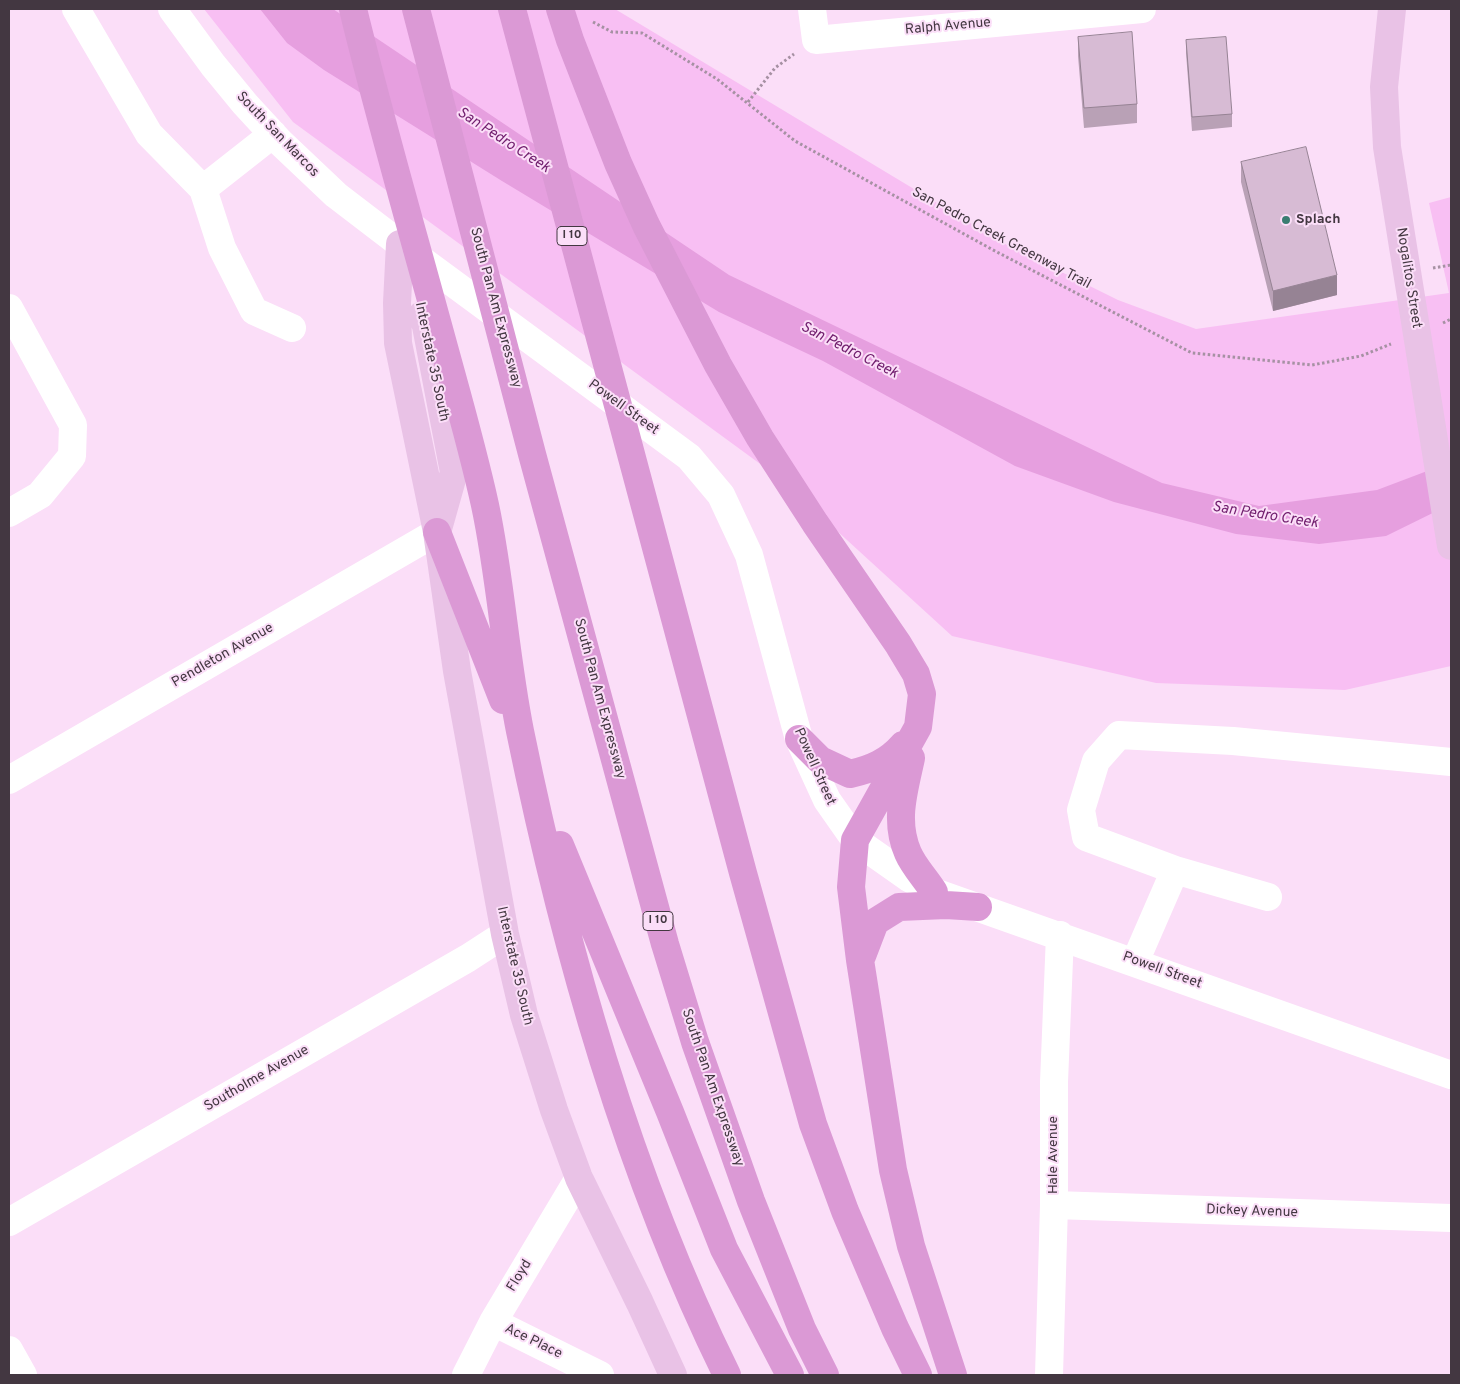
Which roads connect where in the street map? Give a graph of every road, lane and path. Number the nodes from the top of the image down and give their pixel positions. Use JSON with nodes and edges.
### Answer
{"nodes":[{"id":1,"x":76,"y":9,"type":"edge"},
{"id":2,"x":172,"y":9,"type":"edge"},
{"id":3,"x":353,"y":9,"type":"edge"},
{"id":4,"x":416,"y":9,"type":"edge"},
{"id":5,"x":512,"y":9,"type":"edge"},
{"id":6,"x":560,"y":9,"type":"edge"},
{"id":7,"x":812,"y":9,"type":"edge"},
{"id":8,"x":1142,"y":9,"type":"edge"},
{"id":9,"x":1392,"y":9,"type":"edge"},
{"id":10,"x":974,"y":17,"type":"edge"},
{"id":11,"x":592,"y":22,"type":"dead end"},
{"id":12,"x":816,"y":40,"type":"junction"},
{"id":13,"x":748,"y":102,"type":"junction"},
{"id":14,"x":273,"y":134,"type":"junction"},
{"id":15,"x":203,"y":189,"type":"junction"},
{"id":16,"x":400,"y":244,"type":"junction"},
{"id":17,"x":1451,"y":265,"type":"edge"},
{"id":18,"x":1432,"y":268,"type":"dead end"},
{"id":19,"x":9,"y":308,"type":"edge"},
{"id":20,"x":1451,"y":319,"type":"edge"},
{"id":21,"x":1437,"y":326,"type":"dead end"},
{"id":22,"x":292,"y":328,"type":"dead end"},
{"id":23,"x":1395,"y":343,"type":"dead end"},
{"id":24,"x":9,"y":513,"type":"edge"},
{"id":25,"x":437,"y":532,"type":"junction"},
{"id":26,"x":1451,"y":546,"type":"edge"},
{"id":27,"x":918,"y":727,"type":"junction"},
{"id":28,"x":799,"y":739,"type":"junction"},
{"id":29,"x":1451,"y":762,"type":"edge"},
{"id":30,"x":9,"y":780,"type":"edge"},
{"id":31,"x":855,"y":840,"type":"junction"},
{"id":32,"x":1175,"y":870,"type":"junction"},
{"id":33,"x":934,"y":892,"type":"junction"},
{"id":34,"x":1268,"y":897,"type":"dead end"},
{"id":35,"x":978,"y":907,"type":"junction"},
{"id":36,"x":505,"y":934,"type":"junction"},
{"id":37,"x":1060,"y":935,"type":"junction"},
{"id":38,"x":860,"y":960,"type":"junction"},
{"id":39,"x":1135,"y":962,"type":"junction"},
{"id":40,"x":1451,"y":1074,"type":"edge"},
{"id":41,"x":579,"y":1178,"type":"junction"},
{"id":42,"x":1054,"y":1205,"type":"junction"},
{"id":43,"x":1451,"y":1218,"type":"edge"},
{"id":44,"x":9,"y":1222,"type":"edge"},
{"id":45,"x":492,"y":1322,"type":"junction"},
{"id":46,"x":9,"y":1350,"type":"edge"},
{"id":47,"x":23,"y":1375,"type":"edge"},
{"id":48,"x":466,"y":1375,"type":"edge"},
{"id":49,"x":600,"y":1375,"type":"edge"},
{"id":50,"x":673,"y":1375,"type":"edge"},
{"id":51,"x":727,"y":1375,"type":"edge"},
{"id":52,"x":790,"y":1375,"type":"edge"},
{"id":53,"x":825,"y":1375,"type":"edge"},
{"id":54,"x":918,"y":1375,"type":"edge"},
{"id":55,"x":953,"y":1375,"type":"edge"},
{"id":56,"x":1049,"y":1375,"type":"edge"}],
"edges":[{"from":1,"to":15,"type":"street"},
{"from":2,"to":14,"type":"street","name":"South San Marcos"},
{"from":3,"to":51,"type":"highway"},
{"from":4,"to":53,"type":"highway","name":"South Pan Am Expressway","number":"I 10"},
{"from":5,"to":54,"type":"highway","number":"I 10"},
{"from":6,"to":27,"type":"highway"},
{"from":7,"to":12,"type":"street"},
{"from":8,"to":10,"type":"street","name":"Ralph Avenue"},
{"from":9,"to":26,"type":"main road","name":"Nogalitos Street"},
{"from":10,"to":12,"type":"street","name":"Ralph Avenue"},
{"from":11,"to":13,"type":"path","name":"San Pedro Creek Greenway Trail"},
{"from":12,"to":13,"type":"path"},
{"from":13,"to":23,"type":"path","name":"San Pedro Creek Greenway Trail"},
{"from":14,"to":15,"type":"street"},
{"from":14,"to":16,"type":"street","name":"South San Marcos"},
{"from":15,"to":22,"type":"street"},
{"from":16,"to":25,"type":"main road","name":"Interstate 35 South"},
{"from":16,"to":28,"type":"street","name":"Powell Street"},
{"from":17,"to":18,"type":"path"},
{"from":19,"to":24,"type":"street"},
{"from":20,"to":21,"type":"path"},
{"from":25,"to":30,"type":"street","name":"Pendleton Avenue"},
{"from":25,"to":36,"type":"main road","name":"Interstate 35 South"},
{"from":25,"to":52,"type":"highway"},
{"from":27,"to":28,"type":"highway"},
{"from":27,"to":31,"type":"highway"},
{"from":27,"to":33,"type":"highway"},
{"from":28,"to":31,"type":"street","name":"Powell Street"},
{"from":29,"to":32,"type":"street"},
{"from":31,"to":33,"type":"street","name":"Powell Street"},
{"from":31,"to":38,"type":"highway"},
{"from":32,"to":34,"type":"street"},
{"from":32,"to":39,"type":"street"},
{"from":33,"to":35,"type":"street","name":"Powell Street"},
{"from":35,"to":37,"type":"street","name":"Powell Street"},
{"from":35,"to":38,"type":"highway"},
{"from":36,"to":41,"type":"main road","name":"Interstate 35 South"},
{"from":36,"to":44,"type":"street","name":"Southolme Avenue"},
{"from":37,"to":39,"type":"street","name":"Powell Street"},
{"from":37,"to":42,"type":"street","name":"Hale Avenue"},
{"from":38,"to":55,"type":"highway"},
{"from":39,"to":40,"type":"street","name":"Powell Street"},
{"from":41,"to":45,"type":"street","name":"Floyd"},
{"from":41,"to":50,"type":"main road","name":"Interstate 35 South"},
{"from":42,"to":43,"type":"street","name":"Dickey Avenue"},
{"from":42,"to":56,"type":"street","name":"Hale Avenue"},
{"from":45,"to":48,"type":"street","name":"Floyd"},
{"from":45,"to":49,"type":"street","name":"Ace Place"},
{"from":46,"to":47,"type":"street"}]}
